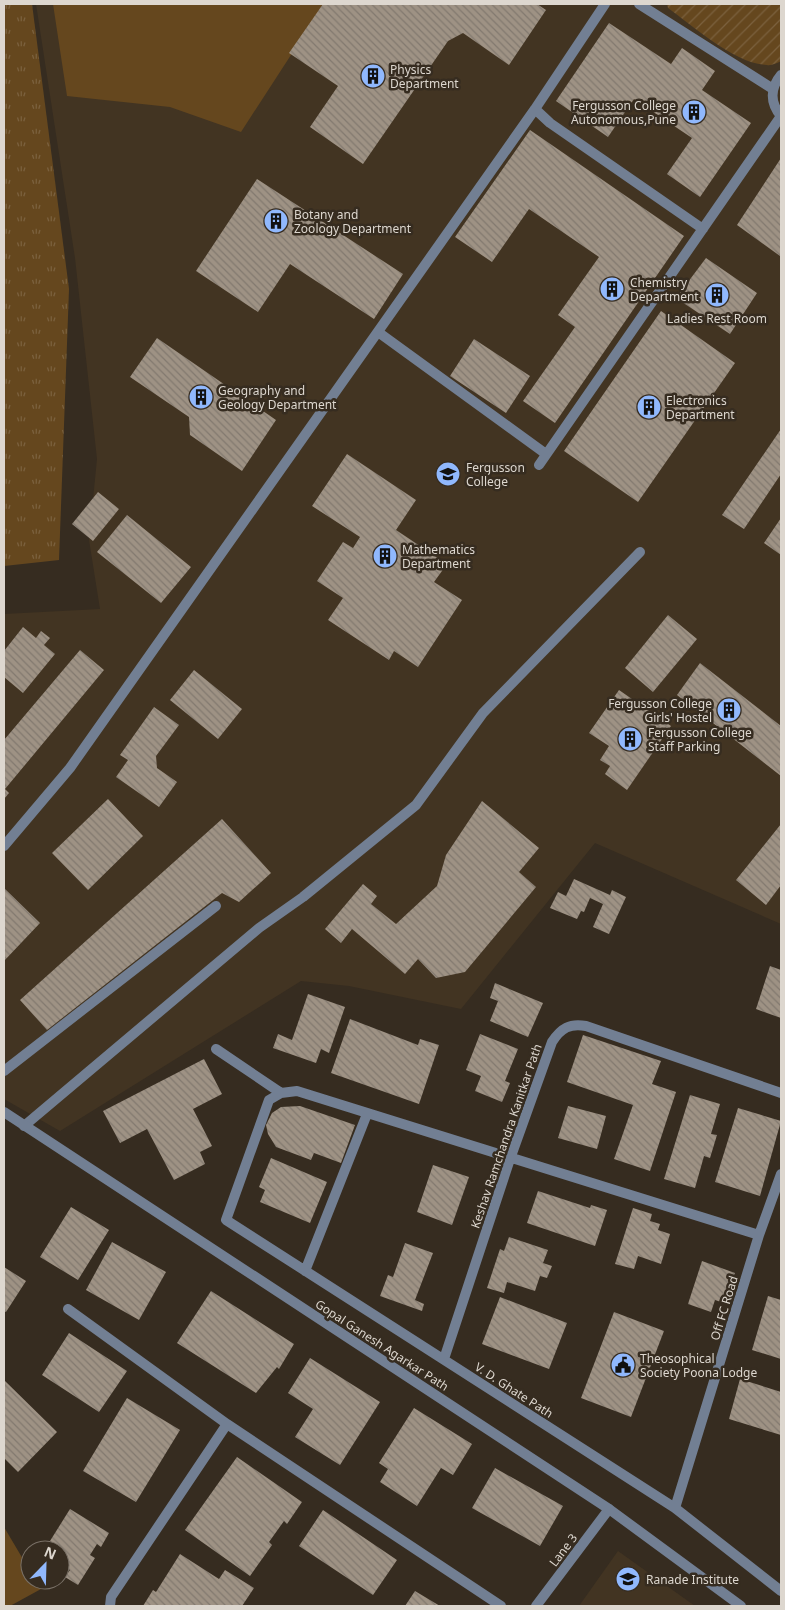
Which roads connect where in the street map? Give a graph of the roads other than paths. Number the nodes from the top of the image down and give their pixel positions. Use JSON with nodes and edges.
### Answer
{"nodes":[{"id":1,"x":605,"y":4,"type":"edge"},
{"id":2,"x":641,"y":4,"type":"edge"},
{"id":3,"x":781,"y":75,"type":"edge"},
{"id":4,"x":773,"y":89,"type":"junction"},
{"id":5,"x":535,"y":109,"type":"junction"},
{"id":6,"x":703,"y":228,"type":"junction"},
{"id":7,"x":378,"y":332,"type":"junction"},
{"id":8,"x":546,"y":454,"type":"junction"},
{"id":9,"x":539,"y":465,"type":"dead end"},
{"id":10,"x":640,"y":552,"type":"dead end"},
{"id":11,"x":4,"y":846,"type":"edge"},
{"id":12,"x":216,"y":906,"type":"dead end"},
{"id":13,"x":216,"y":1049,"type":"dead end"},
{"id":14,"x":4,"y":1072,"type":"edge"},
{"id":15,"x":282,"y":1093,"type":"junction"},
{"id":16,"x":781,"y":1093,"type":"edge"},
{"id":17,"x":4,"y":1112,"type":"edge"},
{"id":18,"x":367,"y":1114,"type":"junction"},
{"id":19,"x":24,"y":1126,"type":"junction"},
{"id":20,"x":510,"y":1159,"type":"junction"},
{"id":21,"x":781,"y":1174,"type":"edge"},
{"id":22,"x":760,"y":1235,"type":"junction"},
{"id":23,"x":305,"y":1271,"type":"junction"},
{"id":24,"x":68,"y":1309,"type":"dead end"},
{"id":25,"x":444,"y":1359,"type":"junction"},
{"id":26,"x":227,"y":1424,"type":"junction"},
{"id":27,"x":675,"y":1508,"type":"junction"},
{"id":28,"x":609,"y":1509,"type":"junction"},
{"id":29,"x":781,"y":1591,"type":"edge"},
{"id":30,"x":110,"y":1606,"type":"edge"},
{"id":31,"x":501,"y":1606,"type":"edge"},
{"id":32,"x":536,"y":1606,"type":"edge"},
{"id":33,"x":741,"y":1606,"type":"edge"}],
"edges":[{"from":1,"to":5,"type":"street"},
{"from":2,"to":4,"type":"street"},
{"from":3,"to":4,"type":"street"},
{"from":4,"to":6,"type":"street"},
{"from":5,"to":6,"type":"street"},
{"from":5,"to":7,"type":"street"},
{"from":6,"to":8,"type":"street"},
{"from":7,"to":8,"type":"street"},
{"from":7,"to":11,"type":"street"},
{"from":8,"to":9,"type":"street"},
{"from":10,"to":19,"type":"street"},
{"from":12,"to":14,"type":"street"},
{"from":13,"to":15,"type":"street"},
{"from":15,"to":18,"type":"street"},
{"from":15,"to":23,"type":"street","name":"V. D. Ghate Path"},
{"from":16,"to":20,"type":"street","name":"Keshav Ramchandra Kanitkar Path"},
{"from":17,"to":19,"type":"street","name":"Gopal Ganesh Agarkar Path"},
{"from":18,"to":20,"type":"street"},
{"from":18,"to":23,"type":"street"},
{"from":19,"to":28,"type":"street","name":"Gopal Ganesh Agarkar Path"},
{"from":20,"to":22,"type":"street"},
{"from":20,"to":25,"type":"street","name":"Keshav Ramchandra Kanitkar Path"},
{"from":21,"to":22,"type":"street","name":"Off FC Road"},
{"from":22,"to":27,"type":"street","name":"Off FC Road"},
{"from":23,"to":25,"type":"street","name":"V. D. Ghate Path"},
{"from":24,"to":26,"type":"street"},
{"from":25,"to":27,"type":"street","name":"V. D. Ghate Path"},
{"from":26,"to":30,"type":"street"},
{"from":26,"to":31,"type":"street"},
{"from":27,"to":29,"type":"street","name":"V. D. Ghate Path"},
{"from":28,"to":32,"type":"street","name":"Lane 3"},
{"from":28,"to":33,"type":"street","name":"Gopal Ganesh Agarkar Path"}]}
